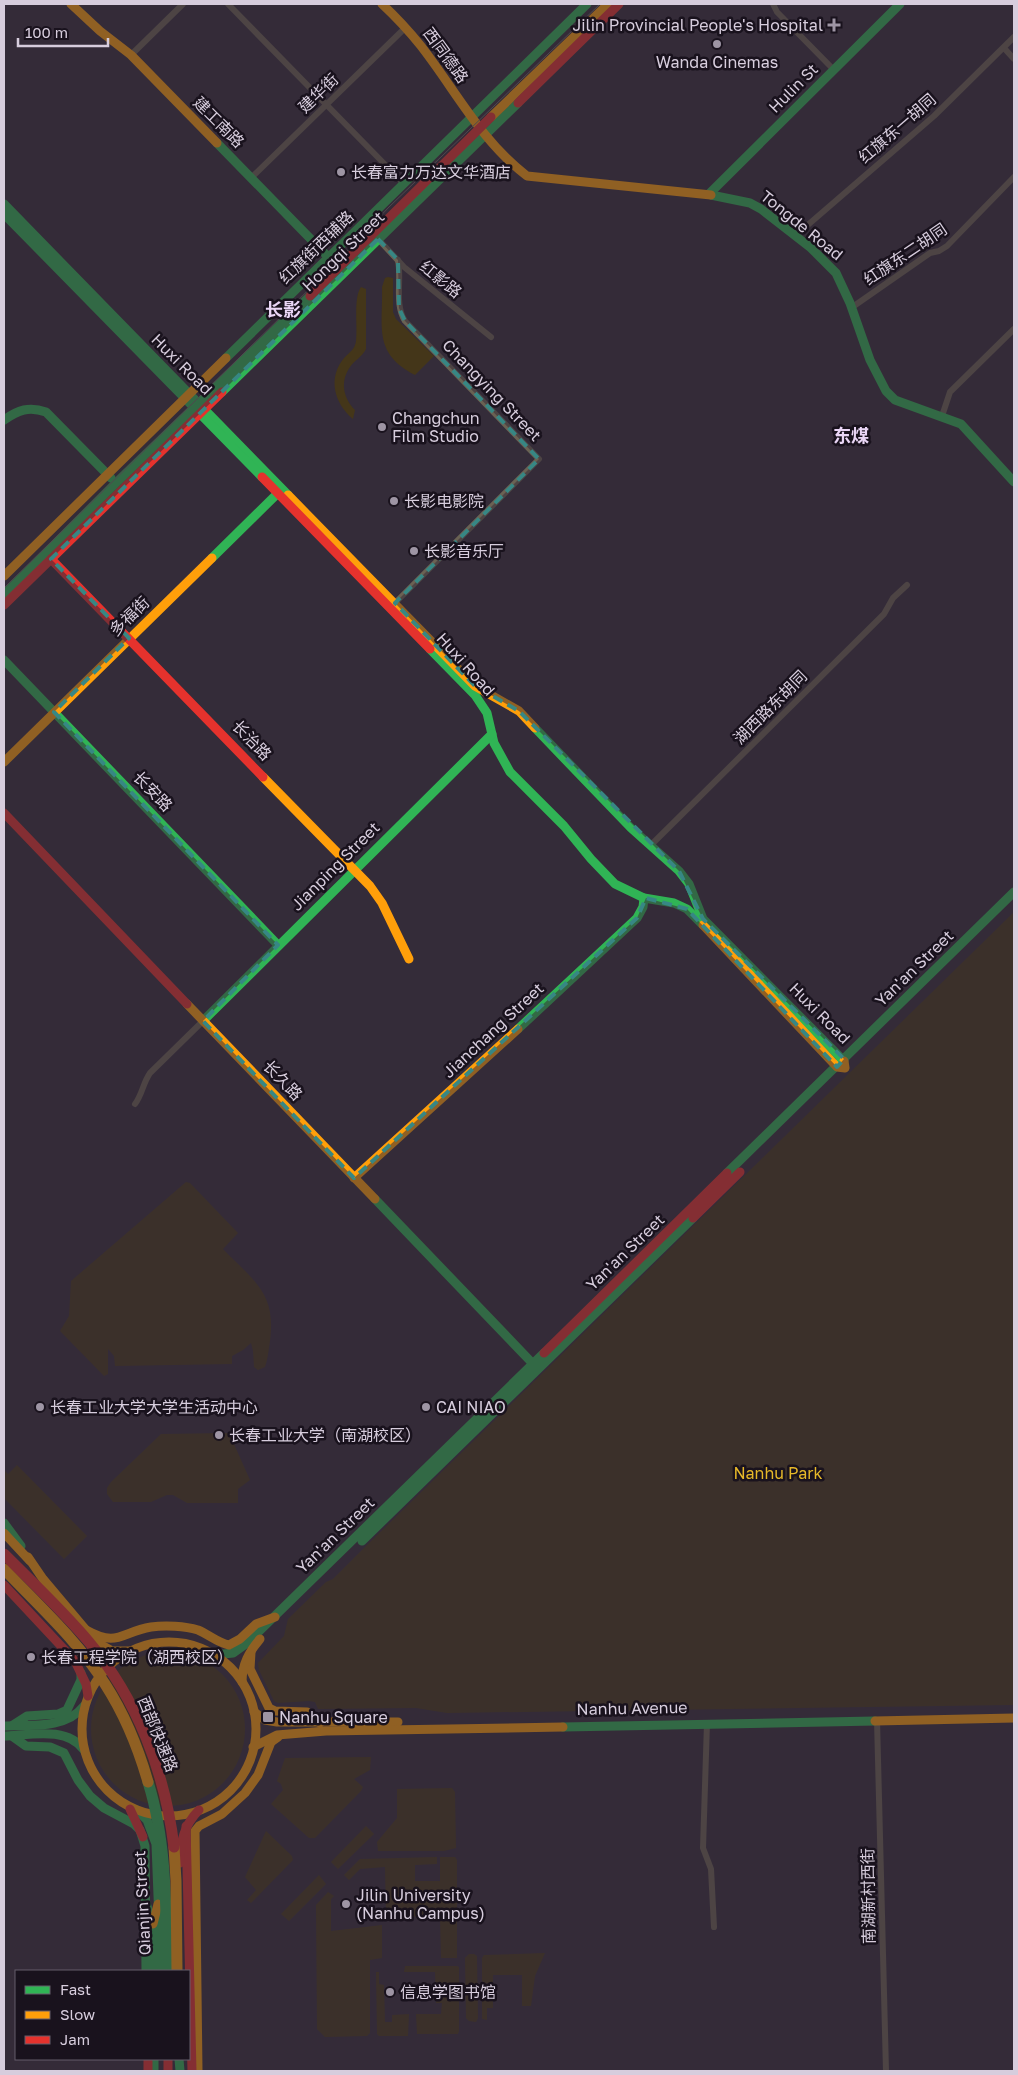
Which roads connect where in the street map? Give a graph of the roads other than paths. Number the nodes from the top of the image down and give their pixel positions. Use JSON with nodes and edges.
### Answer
{"nodes":[{"id":1,"x":71,"y":4,"type":"edge"},
{"id":2,"x":183,"y":4,"type":"edge"},
{"id":3,"x":228,"y":4,"type":"edge"},
{"id":4,"x":382,"y":4,"type":"edge"},
{"id":5,"x":587,"y":4,"type":"edge"},
{"id":6,"x":608,"y":4,"type":"edge"},
{"id":7,"x":619,"y":4,"type":"edge"},
{"id":8,"x":772,"y":4,"type":"edge"},
{"id":9,"x":900,"y":4,"type":"edge"},
{"id":10,"x":406,"y":28,"type":"junction"},
{"id":11,"x":1014,"y":37,"type":"edge"},
{"id":12,"x":1004,"y":48,"type":"junction"},
{"id":13,"x":130,"y":55,"type":"junction"},
{"id":14,"x":1014,"y":59,"type":"edge"},
{"id":15,"x":834,"y":70,"type":"junction"},
{"id":16,"x":326,"y":105,"type":"junction"},
{"id":17,"x":470,"y":118,"type":"junction"},
{"id":18,"x":482,"y":131,"type":"junction"},
{"id":19,"x":1014,"y":177,"type":"edge"},
{"id":20,"x":251,"y":178,"type":"junction"},
{"id":21,"x":404,"y":184,"type":"junction"},
{"id":22,"x":709,"y":194,"type":"junction"},
{"id":23,"x":4,"y":204,"type":"edge"},
{"id":24,"x":4,"y":214,"type":"edge"},
{"id":25,"x":794,"y":236,"type":"junction"},
{"id":26,"x":378,"y":239,"type":"junction"},
{"id":27,"x":328,"y":257,"type":"junction"},
{"id":28,"x":398,"y":260,"type":"junction"},
{"id":29,"x":339,"y":268,"type":"junction"},
{"id":30,"x":851,"y":308,"type":"junction"},
{"id":31,"x":1014,"y":330,"type":"edge"},
{"id":32,"x":491,"y":337,"type":"dead end"},
{"id":33,"x":187,"y":396,"type":"junction"},
{"id":34,"x":199,"y":409,"type":"junction"},
{"id":35,"x":942,"y":416,"type":"junction"},
{"id":36,"x":4,"y":420,"type":"edge"},
{"id":37,"x":107,"y":474,"type":"junction"},
{"id":38,"x":1014,"y":482,"type":"edge"},
{"id":39,"x":116,"y":483,"type":"junction"},
{"id":40,"x":278,"y":494,"type":"junction"},
{"id":41,"x":51,"y":559,"type":"junction"},
{"id":42,"x":4,"y":576,"type":"edge"},
{"id":43,"x":907,"y":585,"type":"dead end"},
{"id":44,"x":4,"y":595,"type":"edge"},
{"id":45,"x":393,"y":605,"type":"junction"},
{"id":46,"x":4,"y":606,"type":"edge"},
{"id":47,"x":129,"y":638,"type":"junction"},
{"id":48,"x":4,"y":660,"type":"edge"},
{"id":49,"x":54,"y":712,"type":"junction"},
{"id":50,"x":492,"y":734,"type":"junction"},
{"id":51,"x":4,"y":762,"type":"edge"},
{"id":52,"x":4,"y":813,"type":"edge"},
{"id":53,"x":650,"y":846,"type":"junction"},
{"id":54,"x":355,"y":870,"type":"junction"},
{"id":55,"x":1014,"y":892,"type":"edge"},
{"id":56,"x":644,"y":898,"type":"junction"},
{"id":57,"x":1014,"y":901,"type":"edge"},
{"id":58,"x":278,"y":945,"type":"junction"},
{"id":59,"x":409,"y":959,"type":"dead end"},
{"id":60,"x":203,"y":1022,"type":"junction"},
{"id":61,"x":842,"y":1065,"type":"junction"},
{"id":62,"x":135,"y":1104,"type":"dead end"},
{"id":63,"x":354,"y":1178,"type":"junction"},
{"id":64,"x":536,"y":1367,"type":"junction"},
{"id":65,"x":4,"y":1523,"type":"edge"},
{"id":66,"x":4,"y":1533,"type":"edge"},
{"id":67,"x":4,"y":1554,"type":"edge"},
{"id":68,"x":30,"y":1561,"type":"junction"},
{"id":69,"x":4,"y":1570,"type":"edge"},
{"id":70,"x":4,"y":1586,"type":"edge"},
{"id":71,"x":275,"y":1617,"type":"junction"},
{"id":72,"x":86,"y":1630,"type":"junction"},
{"id":73,"x":252,"y":1648,"type":"junction"},
{"id":74,"x":131,"y":1651,"type":"junction"},
{"id":75,"x":214,"y":1655,"type":"junction"},
{"id":76,"x":81,"y":1670,"type":"junction"},
{"id":77,"x":242,"y":1682,"type":"junction"},
{"id":78,"x":86,"y":1701,"type":"junction"},
{"id":79,"x":254,"y":1712,"type":"junction"},
{"id":80,"x":1014,"y":1712,"type":"edge"},
{"id":81,"x":1014,"y":1718,"type":"edge"},
{"id":82,"x":878,"y":1720,"type":"junction"},
{"id":83,"x":320,"y":1723,"type":"junction"},
{"id":84,"x":707,"y":1723,"type":"junction"},
{"id":85,"x":8,"y":1731,"type":"edge"},
{"id":86,"x":284,"y":1733,"type":"junction"},
{"id":87,"x":253,"y":1747,"type":"junction"},
{"id":88,"x":84,"y":1750,"type":"junction"},
{"id":89,"x":132,"y":1808,"type":"junction"},
{"id":90,"x":199,"y":1810,"type":"junction"},
{"id":91,"x":186,"y":1826,"type":"junction"},
{"id":92,"x":144,"y":1842,"type":"junction"},
{"id":93,"x":146,"y":1903,"type":"junction"},
{"id":94,"x":158,"y":1904,"type":"junction"},
{"id":95,"x":152,"y":1925,"type":"junction"},
{"id":96,"x":714,"y":1927,"type":"dead end"},
{"id":97,"x":146,"y":1970,"type":"edge"},
{"id":98,"x":153,"y":1970,"type":"edge"},
{"id":99,"x":161,"y":1970,"type":"edge"},
{"id":100,"x":166,"y":1970,"type":"edge"},
{"id":101,"x":177,"y":1970,"type":"edge"},
{"id":102,"x":182,"y":1970,"type":"edge"},
{"id":103,"x":189,"y":1970,"type":"edge"},
{"id":104,"x":190,"y":2006,"type":"edge"},
{"id":105,"x":192,"y":2071,"type":"edge"},
{"id":106,"x":198,"y":2071,"type":"edge"},
{"id":107,"x":886,"y":2071,"type":"edge"}],
"edges":[{"from":1,"to":13,"type":"main road","name":"建工南路"},
{"from":2,"to":13,"type":"street"},
{"from":3,"to":16,"type":"street"},
{"from":4,"to":10,"type":"main road","name":"西同德路"},
{"from":5,"to":17,"type":"main road","name":"红旗街西辅路"},
{"from":6,"to":18,"type":"main road","name":"Hongqi Street"},
{"from":7,"to":18,"type":"main road","name":"Hongqi Street"},
{"from":8,"to":15,"type":"street"},
{"from":9,"to":15,"type":"main road","name":"Hulin St"},
{"from":10,"to":16,"type":"street","name":"建华街"},
{"from":10,"to":17,"type":"main road","name":"西同德路"},
{"from":11,"to":12,"type":"street","name":"红旗东一胡同"},
{"from":12,"to":14,"type":"street"},
{"from":12,"to":25,"type":"street","name":"红旗东一胡同"},
{"from":13,"to":20,"type":"main road","name":"建工南路"},
{"from":15,"to":22,"type":"main road","name":"Hulin St"},
{"from":16,"to":20,"type":"street","name":"建华街"},
{"from":16,"to":21,"type":"street"},
{"from":17,"to":18,"type":"main road","name":"西同德路"},
{"from":17,"to":21,"type":"main road","name":"红旗街西辅路"},
{"from":18,"to":22,"type":"main road","name":"Tongde Road"},
{"from":18,"to":26,"type":"main road","name":"Hongqi Street"},
{"from":18,"to":29,"type":"main road","name":"Hongqi Street"},
{"from":19,"to":30,"type":"street","name":"红旗东二胡同"},
{"from":20,"to":27,"type":"main road","name":"建工南路"},
{"from":21,"to":27,"type":"main road","name":"红旗街西辅路"},
{"from":22,"to":25,"type":"main road","name":"Tongde Road"},
{"from":23,"to":33,"type":"main road","name":"Huxi Road"},
{"from":24,"to":33,"type":"main road","name":"Huxi Road"},
{"from":25,"to":30,"type":"main road","name":"Tongde Road"},
{"from":26,"to":28,"type":"street","name":"红影路"},
{"from":26,"to":34,"type":"main road","name":"Hongqi Street"},
{"from":27,"to":29,"type":"main road","name":"建工南路"},
{"from":27,"to":33,"type":"main road","name":"红旗街西辅路"},
{"from":28,"to":32,"type":"street","name":"红影路"},
{"from":28,"to":45,"type":"street","name":"Changying Street"},
{"from":29,"to":34,"type":"main road","name":"Hongqi Street"},
{"from":30,"to":35,"type":"main road","name":"Tongde Road"},
{"from":31,"to":35,"type":"street"},
{"from":33,"to":34,"type":"main road","name":"Huxi Road"},
{"from":33,"to":37,"type":"main road","name":"红旗街西辅路"},
{"from":34,"to":39,"type":"main road","name":"Hongqi Street"},
{"from":34,"to":40,"type":"main road","name":"Huxi Road"},
{"from":34,"to":41,"type":"main road","name":"Hongqi Street"},
{"from":34,"to":45,"type":"main road","name":"Huxi Road"},
{"from":35,"to":38,"type":"main road","name":"Tongde Road"},
{"from":36,"to":37,"type":"main road"},
{"from":37,"to":39,"type":"main road"},
{"from":37,"to":42,"type":"main road","name":"红旗街西辅路"},
{"from":39,"to":44,"type":"main road","name":"Hongqi Street"},
{"from":40,"to":45,"type":"main road","name":"Huxi Road"},
{"from":40,"to":47,"type":"main road","name":"多福街"},
{"from":41,"to":46,"type":"main road","name":"Hongqi Street"},
{"from":41,"to":47,"type":"main road","name":"长治路"},
{"from":43,"to":53,"type":"street","name":"湖西路东胡同"},
{"from":45,"to":50,"type":"main road","name":"Huxi Road"},
{"from":45,"to":53,"type":"main road","name":"Huxi Road"},
{"from":47,"to":49,"type":"main road","name":"多福街"},
{"from":47,"to":54,"type":"main road","name":"长治路"},
{"from":48,"to":49,"type":"main road","name":"长安路"},
{"from":49,"to":51,"type":"main road","name":"多福街"},
{"from":49,"to":58,"type":"main road","name":"长安路"},
{"from":50,"to":54,"type":"main road","name":"Jianping Street"},
{"from":50,"to":56,"type":"main road","name":"Huxi Road"},
{"from":52,"to":60,"type":"main road","name":"长久路"},
{"from":53,"to":61,"type":"main road","name":"Huxi Road"},
{"from":54,"to":58,"type":"main road","name":"Jianping Street"},
{"from":54,"to":59,"type":"main road","name":"长治路"},
{"from":55,"to":61,"type":"main road","name":"Yan'an Street"},
{"from":56,"to":61,"type":"main road","name":"Huxi Road"},
{"from":56,"to":63,"type":"main road","name":"Jianchang Street"},
{"from":57,"to":61,"type":"main road","name":"Yan'an Street"},
{"from":58,"to":60,"type":"main road","name":"Jianping Street"},
{"from":60,"to":62,"type":"street"},
{"from":60,"to":63,"type":"main road","name":"长久路"},
{"from":61,"to":64,"type":"main road","name":"Yan'an Street"},
{"from":63,"to":64,"type":"main road","name":"长久路"},
{"from":64,"to":71,"type":"main road","name":"Yan'an Street"},
{"from":64,"to":73,"type":"main road"},
{"from":65,"to":68,"type":"main road"},
{"from":66,"to":68,"type":"main road"},
{"from":67,"to":101,"type":"main road","name":"西部快速路","bridge":true},
{"from":68,"to":72,"type":"main road"},
{"from":69,"to":100,"type":"main road","name":"西部快速路","bridge":true},
{"from":70,"to":76,"type":"main road"},
{"from":71,"to":72,"type":"main road"},
{"from":71,"to":75,"type":"main road","name":"Yan'an Street"},
{"from":72,"to":74,"type":"main road"},
{"from":73,"to":77,"type":"main road"},
{"from":73,"to":83,"type":"main road"},
{"from":74,"to":75,"type":"main road"},
{"from":74,"to":78,"type":"main road"},
{"from":75,"to":77,"type":"main road"},
{"from":76,"to":78,"type":"main road"},
{"from":76,"to":85,"type":"main road"},
{"from":77,"to":79,"type":"main road"},
{"from":78,"to":85,"type":"main road"},
{"from":78,"to":88,"type":"main road"},
{"from":79,"to":83,"type":"main road","name":"Nanhu Avenue"},
{"from":79,"to":87,"type":"main road"},
{"from":80,"to":83,"type":"main road","name":"Nanhu Avenue"},
{"from":81,"to":82,"type":"main road","name":"Nanhu Avenue"},
{"from":82,"to":84,"type":"main road","name":"Nanhu Avenue"},
{"from":82,"to":107,"type":"street","name":"南湖新村西街"},
{"from":84,"to":86,"type":"main road","name":"Nanhu Avenue"},
{"from":84,"to":96,"type":"street"},
{"from":85,"to":88,"type":"main road"},
{"from":85,"to":92,"type":"main road"},
{"from":86,"to":87,"type":"main road","name":"Nanhu Avenue"},
{"from":86,"to":106,"type":"main road"},
{"from":87,"to":90,"type":"main road"},
{"from":88,"to":89,"type":"main road"},
{"from":89,"to":90,"type":"main road"},
{"from":89,"to":92,"type":"main road"},
{"from":89,"to":94,"type":"main road","name":"Qianjin Street"},
{"from":90,"to":91,"type":"main road"},
{"from":91,"to":102,"type":"main road"},
{"from":91,"to":103,"type":"main road"},
{"from":92,"to":93,"type":"main road","name":"Qianjin Street"},
{"from":93,"to":95,"type":"main road"},
{"from":93,"to":97,"type":"main road","name":"Qianjin Street"},
{"from":94,"to":95,"type":"main road"},
{"from":94,"to":99,"type":"main road","name":"Qianjin Street"},
{"from":95,"to":98,"type":"main road"},
{"from":104,"to":105,"type":"main road"}]}
